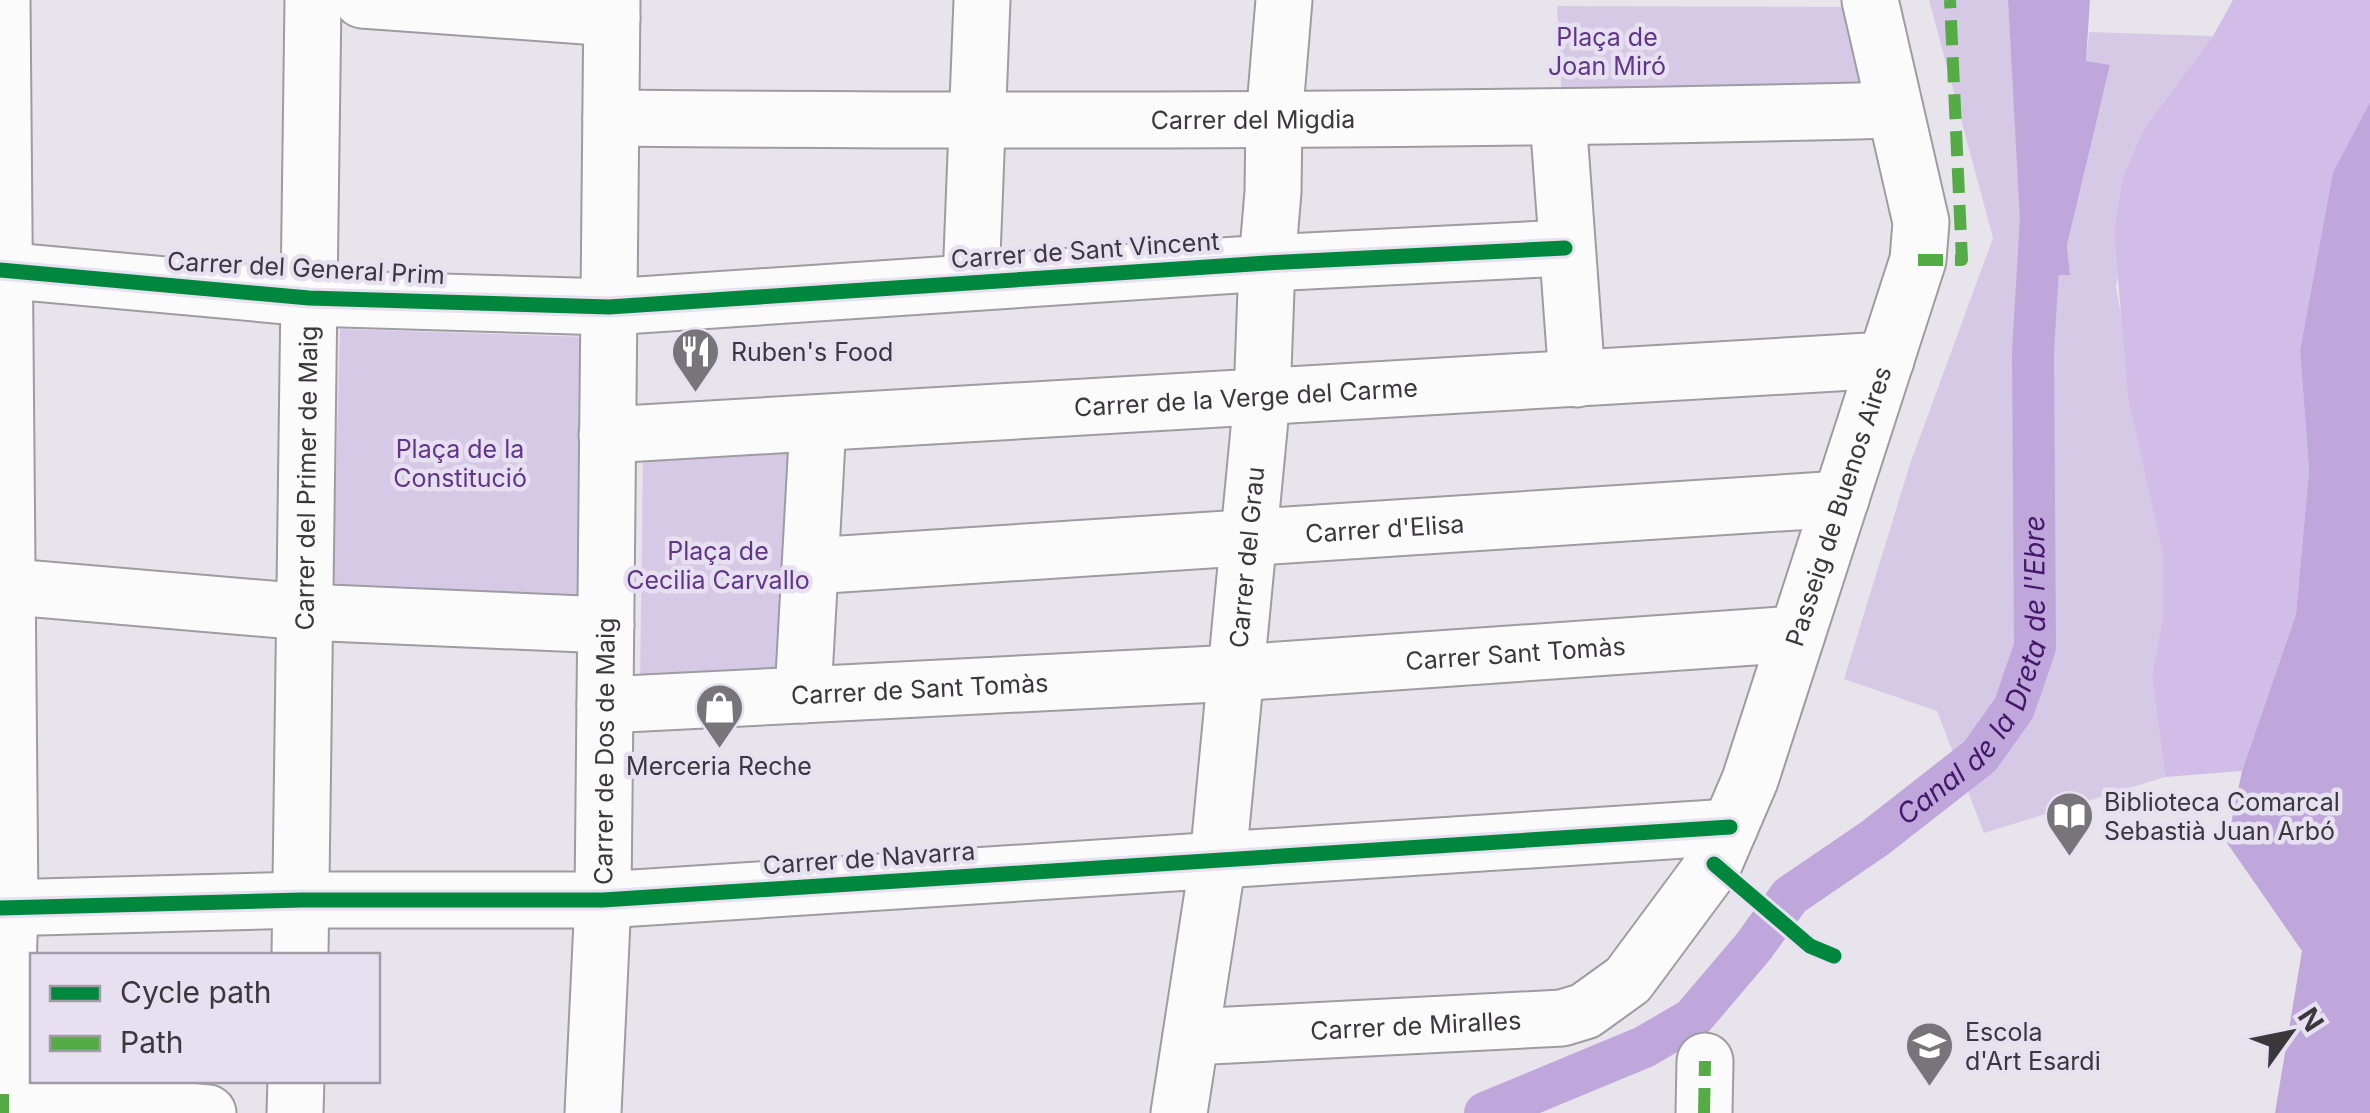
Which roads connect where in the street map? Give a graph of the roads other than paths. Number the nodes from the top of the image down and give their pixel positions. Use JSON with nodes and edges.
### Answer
{"nodes":[{"id":1,"x":2,"y":0,"type":"edge"},
{"id":2,"x":313,"y":0,"type":"edge"},
{"id":3,"x":362,"y":0,"type":"edge"},
{"id":4,"x":982,"y":0,"type":"edge"},
{"id":5,"x":1284,"y":0,"type":"edge"},
{"id":6,"x":1870,"y":0,"type":"edge"},
{"id":7,"x":612,"y":9,"type":"edge"},
{"id":8,"x":1895,"y":110,"type":"junction"},
{"id":9,"x":611,"y":118,"type":"junction"},
{"id":10,"x":1558,"y":118,"type":"junction"},
{"id":11,"x":1274,"y":120,"type":"junction"},
{"id":12,"x":978,"y":122,"type":"junction"},
{"id":13,"x":1565,"y":248,"type":"junction"},
{"id":14,"x":1267,"y":263,"type":"junction"},
{"id":15,"x":1,"y":270,"type":"edge"},
{"id":16,"x":971,"y":282,"type":"junction"},
{"id":17,"x":309,"y":298,"type":"junction"},
{"id":18,"x":609,"y":306,"type":"junction"},
{"id":19,"x":1886,"y":360,"type":"junction"},
{"id":20,"x":1577,"y":379,"type":"junction"},
{"id":21,"x":1262,"y":398,"type":"junction"},
{"id":22,"x":818,"y":423,"type":"junction"},
{"id":23,"x":608,"y":435,"type":"junction"},
{"id":24,"x":1841,"y":499,"type":"junction"},
{"id":25,"x":1249,"y":536,"type":"junction"},
{"id":26,"x":810,"y":566,"type":"junction"},
{"id":27,"x":3,"y":586,"type":"edge"},
{"id":28,"x":305,"y":612,"type":"junction"},
{"id":29,"x":606,"y":625,"type":"junction"},
{"id":30,"x":1797,"y":634,"type":"junction"},
{"id":31,"x":1236,"y":673,"type":"junction"},
{"id":32,"x":803,"y":695,"type":"junction"},
{"id":33,"x":605,"y":705,"type":"junction"},
{"id":34,"x":1730,"y":827,"type":"junction"},
{"id":35,"x":1218,"y":860,"type":"junction"},
{"id":36,"x":302,"y":900,"type":"junction"},
{"id":37,"x":603,"y":900,"type":"junction"},
{"id":38,"x":5,"y":908,"type":"edge"},
{"id":39,"x":300,"y":953,"type":"edge"},
{"id":40,"x":1628,"y":980,"type":"joint"},
{"id":41,"x":1191,"y":1038,"type":"junction"},
{"id":42,"x":296,"y":1083,"type":"edge"},
{"id":43,"x":2,"y":1100,"type":"edge"},
{"id":44,"x":208,"y":1113,"type":"edge"},
{"id":45,"x":295,"y":1113,"type":"edge"},
{"id":46,"x":593,"y":1113,"type":"edge"},
{"id":47,"x":1179,"y":1113,"type":"edge"}],
"edges":[{"from":1,"to":15,"type":"street"},
{"from":2,"to":17,"type":"street","name":"Carrer del Primer de Maig"},
{"from":3,"to":7,"type":"street"},
{"from":4,"to":12,"type":"street"},
{"from":5,"to":11,"type":"street","name":"Carrer del Grau"},
{"from":6,"to":8,"type":"street","name":"Passeig de Buenos Aires"},
{"from":7,"to":9,"type":"street","name":"Carrer de Dos de Maig"},
{"from":8,"to":10,"type":"street","name":"Carrer del Migdia"},
{"from":8,"to":19,"type":"street","name":"Passeig de Buenos Aires"},
{"from":9,"to":12,"type":"street","name":"Carrer del Migdia"},
{"from":9,"to":18,"type":"street","name":"Carrer de Dos de Maig"},
{"from":10,"to":11,"type":"street","name":"Carrer del Migdia"},
{"from":10,"to":13,"type":"street"},
{"from":11,"to":12,"type":"street","name":"Carrer del Migdia"},
{"from":11,"to":14,"type":"street","name":"Carrer del Grau"},
{"from":12,"to":16,"type":"street"},
{"from":13,"to":14,"type":"street","name":"Carrer de Sant Vincent"},
{"from":13,"to":20,"type":"street"},
{"from":14,"to":16,"type":"street","name":"Carrer de Sant Vincent"},
{"from":14,"to":21,"type":"street","name":"Carrer del Grau"},
{"from":15,"to":17,"type":"street","name":"Carrer del General Prim"},
{"from":15,"to":27,"type":"street"},
{"from":16,"to":18,"type":"street","name":"Carrer de Sant Vincent"},
{"from":17,"to":18,"type":"street","name":"Carrer del General Prim"},
{"from":17,"to":28,"type":"street","name":"Carrer del Primer de Maig"},
{"from":18,"to":23,"type":"street","name":"Carrer de Dos de Maig"},
{"from":19,"to":20,"type":"street","name":"Carrer de la Verge del Carme"},
{"from":19,"to":24,"type":"street","name":"Passeig de Buenos Aires"},
{"from":20,"to":21,"type":"street","name":"Carrer de la Verge del Carme"},
{"from":21,"to":22,"type":"street","name":"Carrer de la Verge del Carme"},
{"from":21,"to":25,"type":"street","name":"Carrer del Grau"},
{"from":22,"to":23,"type":"street","name":"Carrer de la Verge del Carme"},
{"from":22,"to":26,"type":"street"},
{"from":23,"to":29,"type":"street","name":"Carrer de Dos de Maig"},
{"from":24,"to":25,"type":"street","name":"Carrer d'Elisa"},
{"from":24,"to":30,"type":"street","name":"Passeig de Buenos Aires"},
{"from":25,"to":26,"type":"street","name":"Carrer d'Elisa"},
{"from":25,"to":31,"type":"street","name":"Carrer del Grau"},
{"from":26,"to":32,"type":"street"},
{"from":27,"to":28,"type":"street"},
{"from":27,"to":38,"type":"street"},
{"from":28,"to":29,"type":"street"},
{"from":28,"to":36,"type":"street","name":"Carrer del Primer de Maig"},
{"from":29,"to":33,"type":"street","name":"Carrer de Dos de Maig"},
{"from":30,"to":31,"type":"street","name":"Carrer Sant Tomàs"},
{"from":30,"to":34,"type":"street","name":"Passeig de Buenos Aires"},
{"from":31,"to":32,"type":"street","name":"Carrer de Sant Tomàs"},
{"from":31,"to":35,"type":"street","name":"Carrer del Grau"},
{"from":32,"to":33,"type":"street","name":"Carrer de Sant Tomàs"},
{"from":33,"to":37,"type":"street","name":"Carrer de Dos de Maig"},
{"from":34,"to":35,"type":"street","name":"Carrer de Navarra"},
{"from":34,"to":40,"type":"street","name":"Passeig de Buenos Aires"},
{"from":35,"to":37,"type":"street","name":"Carrer de Navarra"},
{"from":35,"to":41,"type":"street","name":"Carrer del Grau"},
{"from":36,"to":37,"type":"street","name":"Carrer de Navarra"},
{"from":36,"to":38,"type":"street","name":"Carrer de Navarra"},
{"from":36,"to":39,"type":"street","name":"Carrer del Primer de Maig"},
{"from":37,"to":46,"type":"street","name":"Carrer de Dos de Maig"},
{"from":38,"to":43,"type":"street"},
{"from":40,"to":41,"type":"street","name":"Carrer de Miralles"},
{"from":41,"to":47,"type":"street","name":"Carrer del Grau"},
{"from":42,"to":45,"type":"street"},
{"from":43,"to":44,"type":"street"}]}
